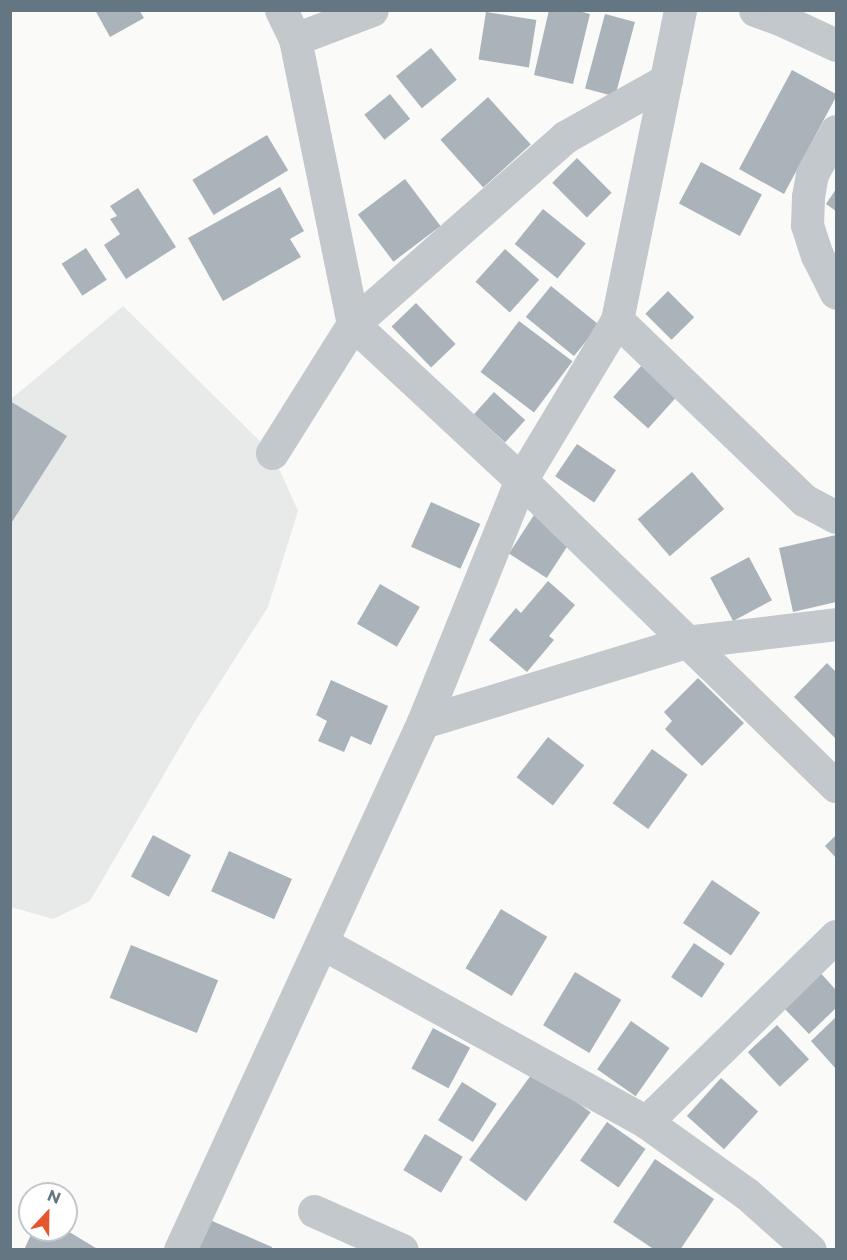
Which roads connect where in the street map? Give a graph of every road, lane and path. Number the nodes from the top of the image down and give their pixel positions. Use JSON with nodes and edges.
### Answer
{"nodes":[{"id":1,"x":372,"y":10,"type":"edge"},
{"id":2,"x":680,"y":10,"type":"edge"},
{"id":3,"x":755,"y":10,"type":"edge"},
{"id":4,"x":288,"y":25,"type":"edge"},
{"id":5,"x":837,"y":45,"type":"edge"},
{"id":6,"x":666,"y":80,"type":"junction"},
{"id":7,"x":837,"y":131,"type":"edge"},
{"id":8,"x":837,"y":293,"type":"edge"},
{"id":9,"x":617,"y":320,"type":"junction"},
{"id":10,"x":353,"y":324,"type":"junction"},
{"id":11,"x":272,"y":453,"type":"dead end"},
{"id":12,"x":521,"y":480,"type":"junction"},
{"id":13,"x":837,"y":517,"type":"edge"},
{"id":14,"x":837,"y":624,"type":"edge"},
{"id":15,"x":686,"y":642,"type":"junction"},
{"id":16,"x":423,"y":722,"type":"junction"},
{"id":17,"x":837,"y":786,"type":"edge"},
{"id":18,"x":837,"y":936,"type":"edge"},
{"id":19,"x":322,"y":943,"type":"junction"},
{"id":20,"x":646,"y":1122,"type":"junction"},
{"id":21,"x":314,"y":1211,"type":"dead end"},
{"id":22,"x":837,"y":1246,"type":"edge"},
{"id":23,"x":180,"y":1250,"type":"edge"},
{"id":24,"x":402,"y":1250,"type":"edge"},
{"id":25,"x":810,"y":1250,"type":"edge"},
{"id":26,"x":832,"y":1250,"type":"edge"}],
"edges":[{"from":1,"to":4,"type":"street"},
{"from":2,"to":6,"type":"street"},
{"from":3,"to":5,"type":"street"},
{"from":4,"to":10,"type":"street"},
{"from":6,"to":9,"type":"street"},
{"from":6,"to":10,"type":"street"},
{"from":7,"to":8,"type":"street"},
{"from":9,"to":12,"type":"street"},
{"from":9,"to":13,"type":"street"},
{"from":10,"to":11,"type":"street"},
{"from":10,"to":12,"type":"street"},
{"from":12,"to":15,"type":"street"},
{"from":12,"to":16,"type":"street"},
{"from":14,"to":15,"type":"street"},
{"from":15,"to":16,"type":"street"},
{"from":15,"to":17,"type":"street"},
{"from":16,"to":19,"type":"street"},
{"from":18,"to":20,"type":"street"},
{"from":19,"to":20,"type":"street"},
{"from":19,"to":23,"type":"street"},
{"from":20,"to":25,"type":"street"},
{"from":21,"to":24,"type":"street"},
{"from":22,"to":26,"type":"street"}]}
